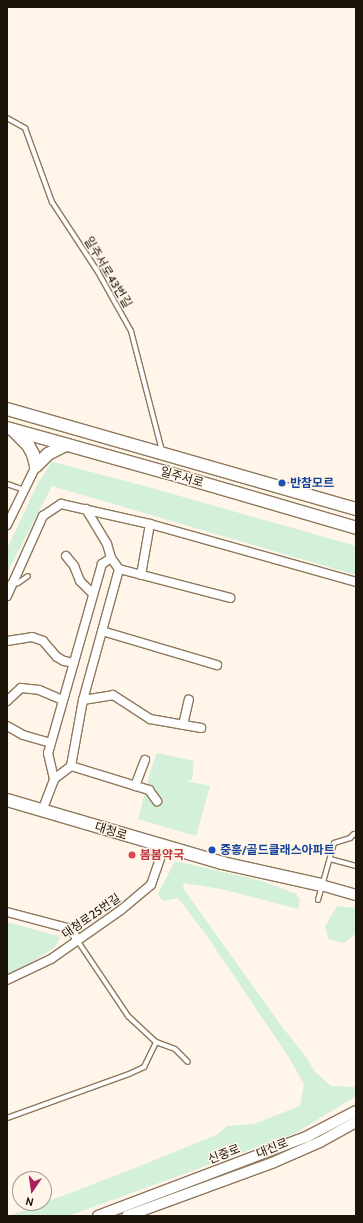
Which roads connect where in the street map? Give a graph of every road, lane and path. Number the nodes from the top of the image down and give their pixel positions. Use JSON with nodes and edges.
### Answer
{"nodes":[{"id":1,"x":7,"y":118,"type":"edge"},
{"id":2,"x":7,"y":409,"type":"edge"},
{"id":3,"x":10,"y":429,"type":"edge"},
{"id":4,"x":66,"y":445,"type":"junction"},
{"id":5,"x":163,"y":453,"type":"junction"},
{"id":6,"x":36,"y":466,"type":"junction"},
{"id":7,"x":7,"y":484,"type":"edge"},
{"id":8,"x":24,"y":490,"type":"junction"},
{"id":9,"x":86,"y":509,"type":"junction"},
{"id":10,"x":356,"y":509,"type":"edge"},
{"id":11,"x":8,"y":523,"type":"edge"},
{"id":12,"x":150,"y":524,"type":"junction"},
{"id":13,"x":356,"y":528,"type":"edge"},
{"id":14,"x":66,"y":556,"type":"dead end"},
{"id":15,"x":112,"y":558,"type":"junction"},
{"id":16,"x":119,"y":569,"type":"junction"},
{"id":17,"x":141,"y":575,"type":"junction"},
{"id":18,"x":28,"y":576,"type":"dead end"},
{"id":19,"x":356,"y":582,"type":"edge"},
{"id":20,"x":9,"y":584,"type":"edge"},
{"id":21,"x":93,"y":594,"type":"junction"},
{"id":22,"x":7,"y":596,"type":"edge"},
{"id":23,"x":230,"y":598,"type":"dead end"},
{"id":24,"x":102,"y":631,"type":"junction"},
{"id":25,"x":7,"y":641,"type":"edge"},
{"id":26,"x":74,"y":663,"type":"junction"},
{"id":27,"x":217,"y":665,"type":"dead end"},
{"id":28,"x":63,"y":700,"type":"junction"},
{"id":29,"x":83,"y":700,"type":"junction"},
{"id":30,"x":189,"y":700,"type":"dead end"},
{"id":31,"x":7,"y":701,"type":"edge"},
{"id":32,"x":183,"y":724,"type":"junction"},
{"id":33,"x":7,"y":726,"type":"edge"},
{"id":34,"x":201,"y":728,"type":"dead end"},
{"id":35,"x":51,"y":743,"type":"junction"},
{"id":36,"x":145,"y":760,"type":"dead end"},
{"id":37,"x":71,"y":766,"type":"junction"},
{"id":38,"x":54,"y":779,"type":"junction"},
{"id":39,"x":134,"y":786,"type":"junction"},
{"id":40,"x":7,"y":800,"type":"edge"},
{"id":41,"x":157,"y":801,"type":"dead end"},
{"id":42,"x":42,"y":811,"type":"junction"},
{"id":43,"x":354,"y":834,"type":"dead end"},
{"id":44,"x":164,"y":847,"type":"junction"},
{"id":45,"x":330,"y":859,"type":"junction"},
{"id":46,"x":356,"y":866,"type":"edge"},
{"id":47,"x":322,"y":885,"type":"junction"},
{"id":48,"x":356,"y":895,"type":"edge"},
{"id":49,"x":318,"y":900,"type":"dead end"},
{"id":50,"x":7,"y":912,"type":"edge"},
{"id":51,"x":77,"y":940,"type":"junction"},
{"id":52,"x":7,"y":980,"type":"edge"},
{"id":53,"x":156,"y":1042,"type":"junction"},
{"id":54,"x":188,"y":1062,"type":"dead end"},
{"id":55,"x":356,"y":1112,"type":"edge"},
{"id":56,"x":7,"y":1118,"type":"edge"},
{"id":57,"x":356,"y":1122,"type":"edge"},
{"id":58,"x":98,"y":1216,"type":"edge"},
{"id":59,"x":127,"y":1216,"type":"edge"}],
"edges":[{"from":1,"to":5,"type":"lane","name":"일주서로43번길"},
{"from":2,"to":5,"type":"main road","name":"일주서로"},
{"from":3,"to":4,"type":"main road","name":"일주서로"},
{"from":3,"to":6,"type":"main road"},
{"from":4,"to":6,"type":"main road"},
{"from":4,"to":13,"type":"main road","name":"일주서로"},
{"from":5,"to":10,"type":"main road","name":"일주서로"},
{"from":6,"to":8,"type":"street"},
{"from":7,"to":8,"type":"lane"},
{"from":8,"to":11,"type":"street"},
{"from":9,"to":12,"type":"street"},
{"from":9,"to":15,"type":"street"},
{"from":9,"to":20,"type":"street"},
{"from":12,"to":17,"type":"street"},
{"from":12,"to":19,"type":"street"},
{"from":14,"to":21,"type":"street"},
{"from":15,"to":16,"type":"street"},
{"from":15,"to":21,"type":"street"},
{"from":16,"to":17,"type":"street"},
{"from":16,"to":24,"type":"street"},
{"from":17,"to":23,"type":"street"},
{"from":18,"to":20,"type":"lane"},
{"from":20,"to":22,"type":"street"},
{"from":21,"to":26,"type":"street"},
{"from":24,"to":27,"type":"street"},
{"from":24,"to":29,"type":"street"},
{"from":25,"to":26,"type":"street"},
{"from":26,"to":28,"type":"street"},
{"from":28,"to":31,"type":"street"},
{"from":28,"to":35,"type":"street"},
{"from":29,"to":32,"type":"street"},
{"from":29,"to":37,"type":"street"},
{"from":30,"to":32,"type":"street"},
{"from":32,"to":34,"type":"street"},
{"from":33,"to":35,"type":"street"},
{"from":35,"to":38,"type":"street"},
{"from":36,"to":39,"type":"street"},
{"from":37,"to":38,"type":"street"},
{"from":37,"to":39,"type":"street"},
{"from":38,"to":42,"type":"street"},
{"from":39,"to":41,"type":"street"},
{"from":40,"to":42,"type":"main road","name":"대청로"},
{"from":42,"to":44,"type":"main road","name":"대청로"},
{"from":43,"to":45,"type":"lane"},
{"from":44,"to":47,"type":"main road","name":"대청로"},
{"from":44,"to":51,"type":"street","name":"대청로25번길"},
{"from":45,"to":46,"type":"lane"},
{"from":45,"to":47,"type":"lane"},
{"from":47,"to":48,"type":"street","name":"대청로"},
{"from":47,"to":49,"type":"lane"},
{"from":50,"to":51,"type":"street"},
{"from":51,"to":52,"type":"street","name":"대청로25번길"},
{"from":51,"to":53,"type":"lane"},
{"from":53,"to":54,"type":"lane"},
{"from":53,"to":56,"type":"lane"},
{"from":55,"to":58,"type":"street","name":"신중로"},
{"from":57,"to":59,"type":"street","name":"대신로"}]}
